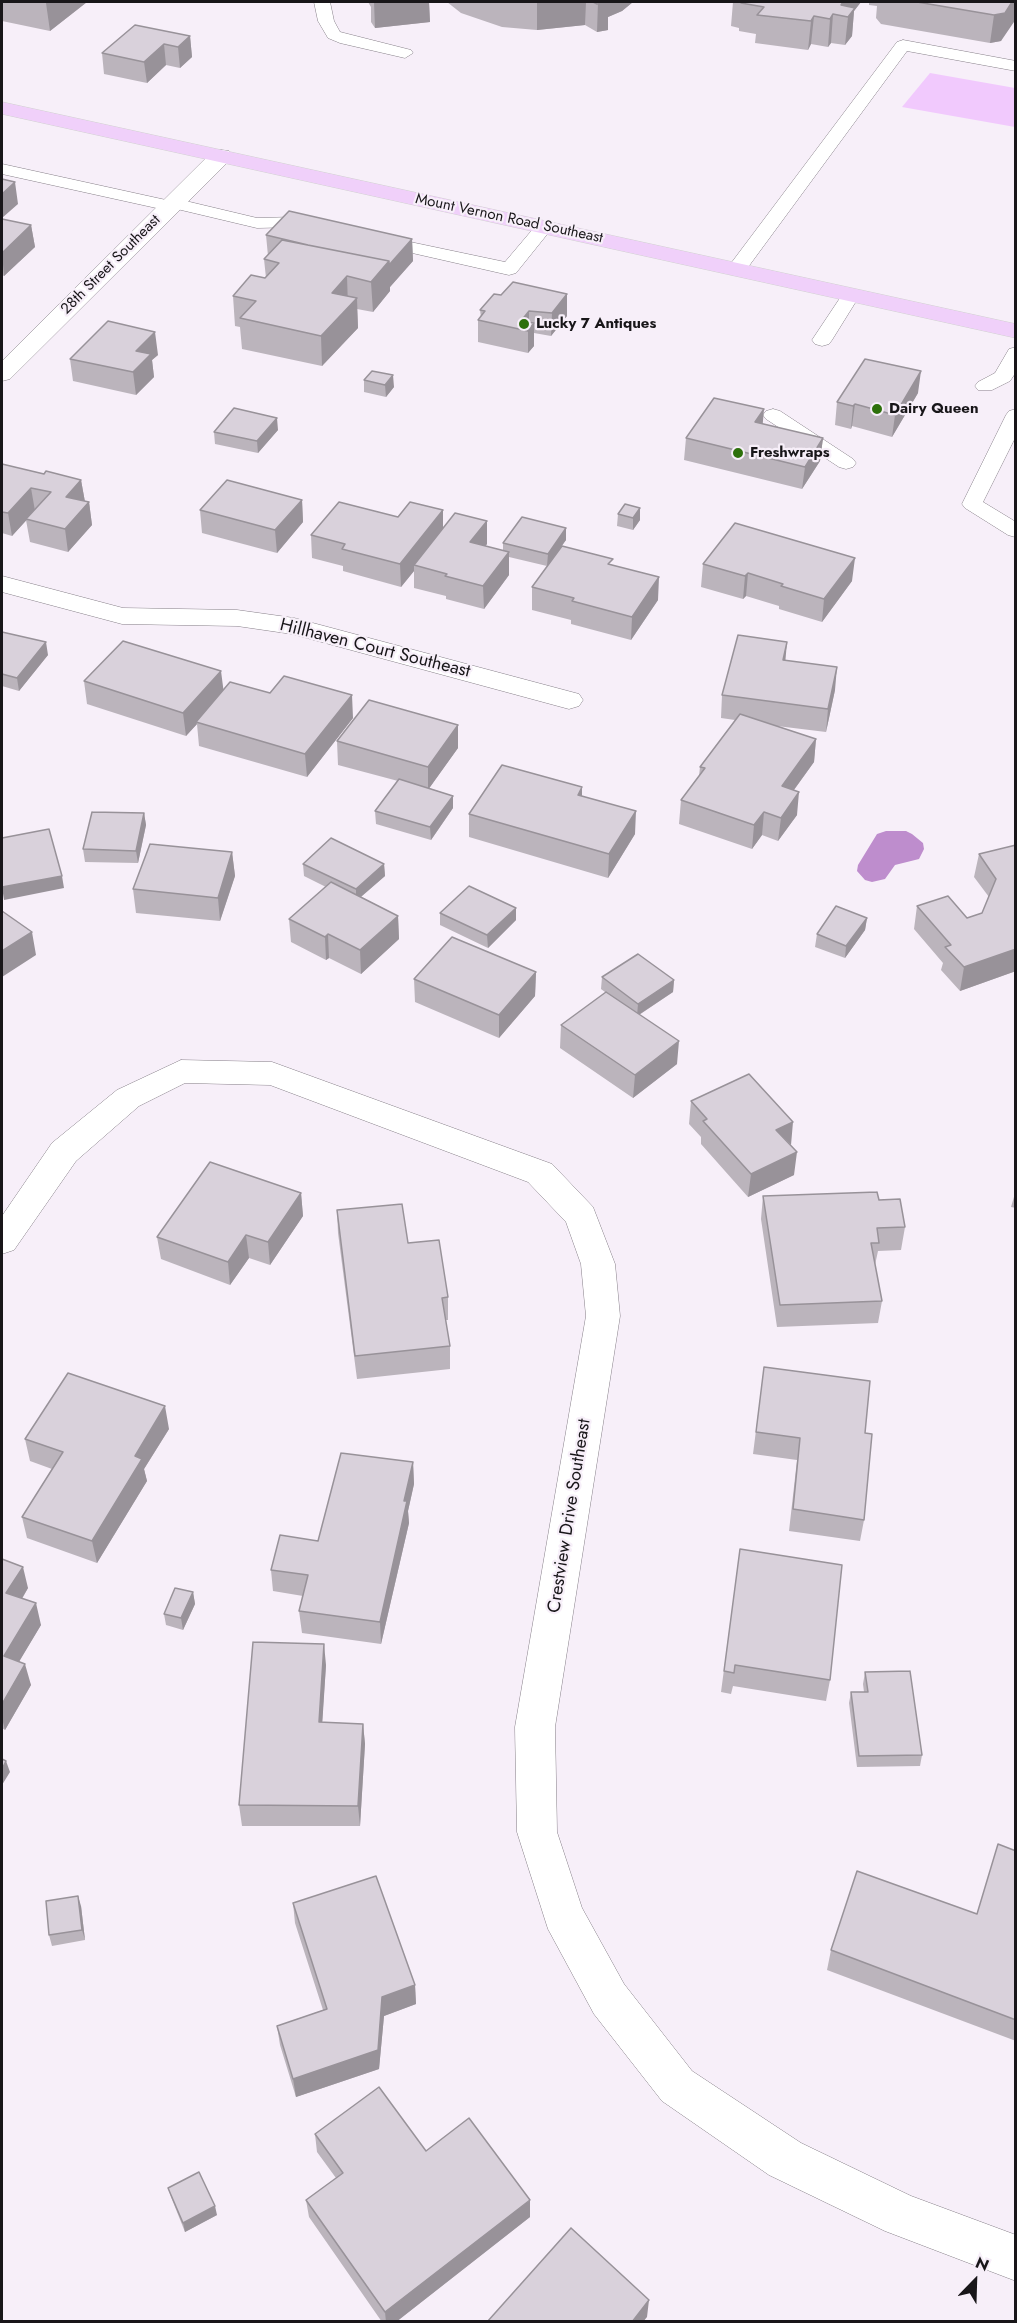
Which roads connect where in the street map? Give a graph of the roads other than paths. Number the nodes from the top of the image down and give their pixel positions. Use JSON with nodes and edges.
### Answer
{"nodes":[{"id":1,"x":322,"y":2,"type":"edge"},
{"id":2,"x":405,"y":54,"type":"dead end"},
{"id":3,"x":1016,"y":66,"type":"edge"},
{"id":4,"x":2,"y":108,"type":"edge"},
{"id":5,"x":221,"y":156,"type":"junction"},
{"id":6,"x":2,"y":169,"type":"edge"},
{"id":7,"x":172,"y":205,"type":"junction"},
{"id":8,"x":544,"y":227,"type":"junction"},
{"id":9,"x":329,"y":230,"type":"edge"},
{"id":10,"x":363,"y":237,"type":"edge"},
{"id":11,"x":736,"y":270,"type":"junction"},
{"id":12,"x":851,"y":295,"type":"junction"},
{"id":13,"x":1016,"y":331,"type":"edge"},
{"id":14,"x":822,"y":340,"type":"dead end"},
{"id":15,"x":1016,"y":354,"type":"edge"},
{"id":16,"x":2,"y":374,"type":"edge"},
{"id":17,"x":986,"y":386,"type":"dead end"},
{"id":18,"x":773,"y":415,"type":"dead end"},
{"id":19,"x":1016,"y":415,"type":"edge"},
{"id":20,"x":846,"y":463,"type":"dead end"},
{"id":21,"x":1016,"y":531,"type":"edge"},
{"id":22,"x":2,"y":584,"type":"edge"},
{"id":23,"x":569,"y":700,"type":"dead end"},
{"id":24,"x":2,"y":1241,"type":"edge"},
{"id":25,"x":1016,"y":2258,"type":"edge"}],
"edges":[{"from":1,"to":2,"type":"lane"},
{"from":3,"to":11,"type":"lane"},
{"from":4,"to":5,"type":"main road","name":"Mount Vernon Road Southeast"},
{"from":5,"to":7,"type":"street","name":"28th Street Southeast"},
{"from":5,"to":8,"type":"main road","name":"Mount Vernon Road Southeast"},
{"from":6,"to":7,"type":"lane"},
{"from":7,"to":9,"type":"lane"},
{"from":7,"to":16,"type":"street","name":"28th Street Southeast"},
{"from":8,"to":10,"type":"lane"},
{"from":8,"to":11,"type":"main road","name":"Mount Vernon Road Southeast"},
{"from":11,"to":12,"type":"main road","name":"Mount Vernon Road Southeast"},
{"from":12,"to":13,"type":"main road","name":"Mount Vernon Road Southeast"},
{"from":12,"to":14,"type":"lane"},
{"from":15,"to":17,"type":"lane"},
{"from":18,"to":20,"type":"lane"},
{"from":19,"to":21,"type":"lane"},
{"from":22,"to":23,"type":"street","name":"Hillhaven Court Southeast"},
{"from":24,"to":25,"type":"street","name":"Crestview Drive Southeast"}]}
